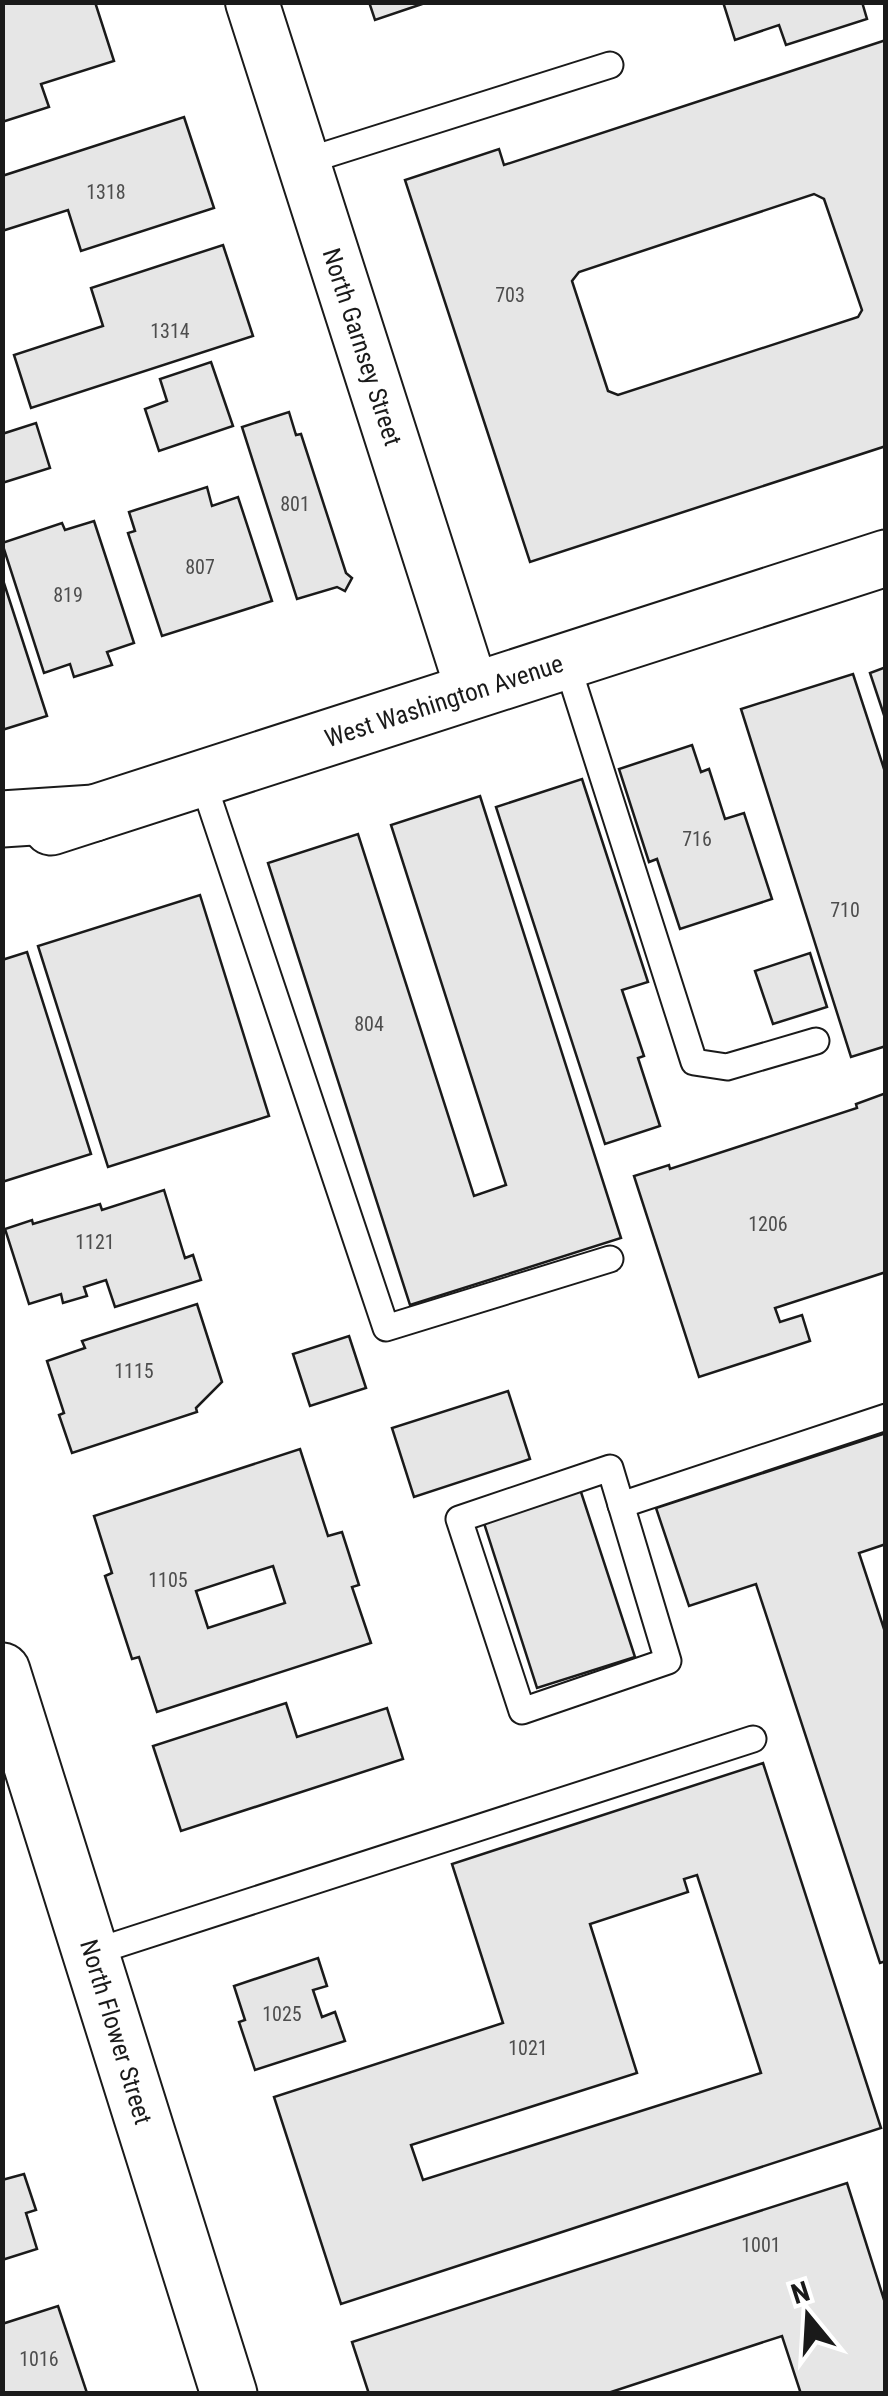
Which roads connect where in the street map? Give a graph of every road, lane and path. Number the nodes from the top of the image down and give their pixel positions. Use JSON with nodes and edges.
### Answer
{"nodes":[{"id":1,"x":252,"y":2,"type":"edge"},
{"id":2,"x":610,"y":65,"type":"dead end"},
{"id":3,"x":303,"y":162,"type":"junction"},
{"id":4,"x":886,"y":558,"type":"edge"},
{"id":5,"x":566,"y":661,"type":"junction"},
{"id":6,"x":473,"y":692,"type":"junction"},
{"id":7,"x":202,"y":779,"type":"junction"},
{"id":8,"x":94,"y":813,"type":"junction"},
{"id":9,"x":2,"y":819,"type":"edge"},
{"id":10,"x":2,"y":843,"type":"edge"},
{"id":11,"x":816,"y":1040,"type":"dead end"},
{"id":12,"x":610,"y":1259,"type":"dead end"},
{"id":13,"x":886,"y":1418,"type":"edge"},
{"id":14,"x":621,"y":1504,"type":"junction"},
{"id":15,"x":2,"y":1671,"type":"edge"},
{"id":16,"x":753,"y":1739,"type":"dead end"},
{"id":17,"x":91,"y":1953,"type":"junction"},
{"id":18,"x":229,"y":2394,"type":"edge"}],
"edges":[{"from":1,"to":3,"type":"street","name":"North Garnsey Street"},
{"from":2,"to":3,"type":"lane"},
{"from":3,"to":6,"type":"street","name":"North Garnsey Street"},
{"from":4,"to":5,"type":"street","name":"West Washington Avenue"},
{"from":5,"to":6,"type":"street","name":"West Washington Avenue"},
{"from":5,"to":11,"type":"lane"},
{"from":6,"to":7,"type":"street","name":"West Washington Avenue"},
{"from":7,"to":8,"type":"street","name":"West Washington Avenue"},
{"from":7,"to":12,"type":"lane"},
{"from":8,"to":9,"type":"street"},
{"from":8,"to":10,"type":"street","name":"West Washington Avenue"},
{"from":13,"to":14,"type":"lane"},
{"from":14,"to":14,"type":"lane"},
{"from":15,"to":17,"type":"street","name":"North Flower Street"},
{"from":16,"to":17,"type":"lane"},
{"from":17,"to":18,"type":"street","name":"North Flower Street"}]}
